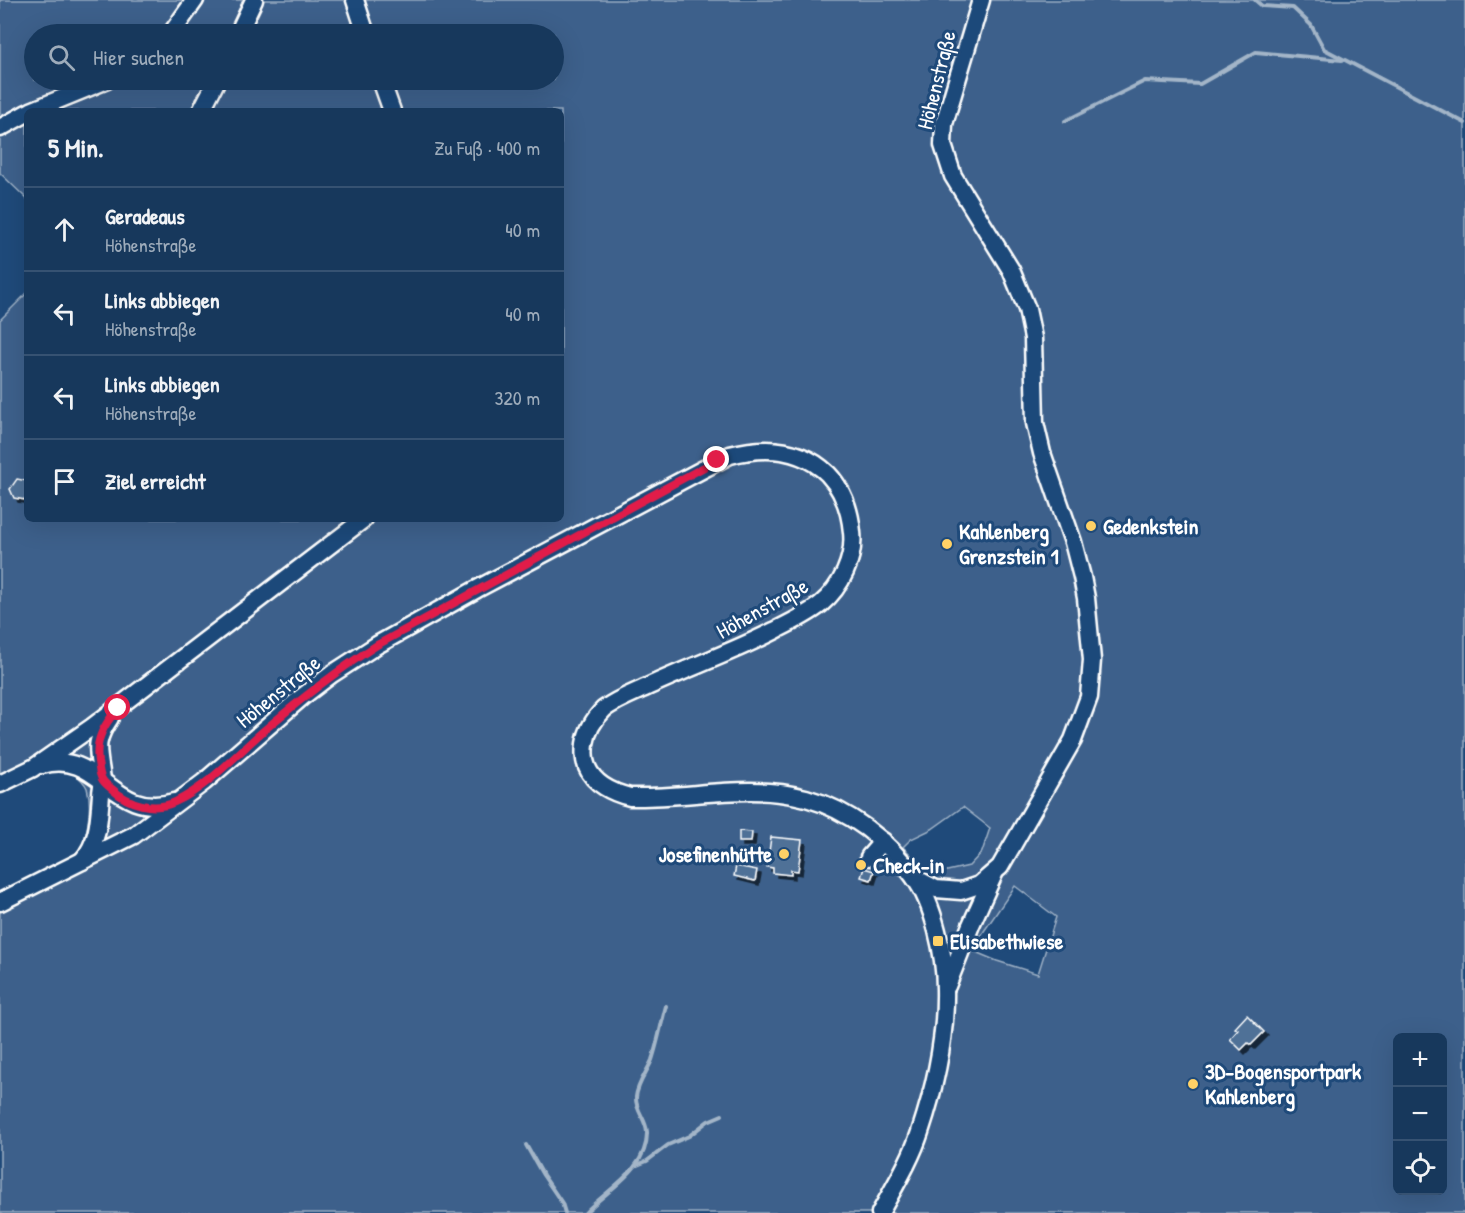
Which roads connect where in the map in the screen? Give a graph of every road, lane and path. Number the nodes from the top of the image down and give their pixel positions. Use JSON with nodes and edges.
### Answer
{"nodes":[{"id":1,"x":195,"y":0,"type":"edge"},
{"id":2,"x":254,"y":0,"type":"edge"},
{"id":3,"x":355,"y":0,"type":"edge"},
{"id":4,"x":981,"y":0,"type":"edge"},
{"id":5,"x":178,"y":24,"type":"edge"},
{"id":6,"x":243,"y":24,"type":"edge"},
{"id":7,"x":363,"y":24,"type":"edge"},
{"id":8,"x":83,"y":90,"type":"edge"},
{"id":9,"x":212,"y":90,"type":"edge"},
{"id":10,"x":385,"y":90,"type":"edge"},
{"id":11,"x":39,"y":108,"type":"edge"},
{"id":12,"x":203,"y":108,"type":"edge"},
{"id":13,"x":391,"y":108,"type":"edge"},
{"id":14,"x":24,"y":115,"type":"edge"},
{"id":15,"x":0,"y":128,"type":"edge"},
{"id":16,"x":360,"y":522,"type":"edge"},
{"id":17,"x":137,"y":693,"type":"junction"},
{"id":18,"x":33,"y":768,"type":"junction"},
{"id":19,"x":102,"y":781,"type":"junction"},
{"id":20,"x":0,"y":784,"type":"edge"},
{"id":21,"x":189,"y":794,"type":"junction"},
{"id":22,"x":883,"y":841,"type":"junction"},
{"id":23,"x":869,"y":857,"type":"dead end"},
{"id":24,"x":81,"y":862,"type":"junction"},
{"id":25,"x":995,"y":874,"type":"junction"},
{"id":26,"x":915,"y":878,"type":"junction"},
{"id":27,"x":0,"y":902,"type":"edge"},
{"id":28,"x":945,"y":990,"type":"junction"},
{"id":29,"x":880,"y":1213,"type":"edge"}],
"edges":[{"from":1,"to":5,"type":"street"},
{"from":2,"to":6,"type":"street"},
{"from":3,"to":7,"type":"street"},
{"from":4,"to":25,"type":"street","name":"Höhenstraße"},
{"from":8,"to":11,"type":"street"},
{"from":9,"to":12,"type":"street"},
{"from":10,"to":13,"type":"street"},
{"from":14,"to":15,"type":"street"},
{"from":16,"to":17,"type":"street","name":"Höhenstraße"},
{"from":17,"to":18,"type":"street","name":"Höhenstraße"},
{"from":17,"to":19,"type":"street","name":"Höhenstraße"},
{"from":18,"to":19,"type":"street","name":"Höhenstraße"},
{"from":18,"to":20,"type":"street","name":"Höhenstraße"},
{"from":19,"to":21,"type":"street","name":"Höhenstraße"},
{"from":19,"to":24,"type":"street","name":"Höhenstraße"},
{"from":21,"to":22,"type":"street","name":"Höhenstraße"},
{"from":21,"to":24,"type":"street","name":"Höhenstraße"},
{"from":22,"to":23,"type":"street"},
{"from":22,"to":26,"type":"street","name":"Höhenstraße"},
{"from":24,"to":27,"type":"street","name":"Höhenstraße"},
{"from":25,"to":26,"type":"street","name":"Höhenstraße"},
{"from":25,"to":28,"type":"street","name":"Höhenstraße"},
{"from":26,"to":28,"type":"street","name":"Höhenstraße"},
{"from":28,"to":29,"type":"street","name":"Höhenstraße"}]}
